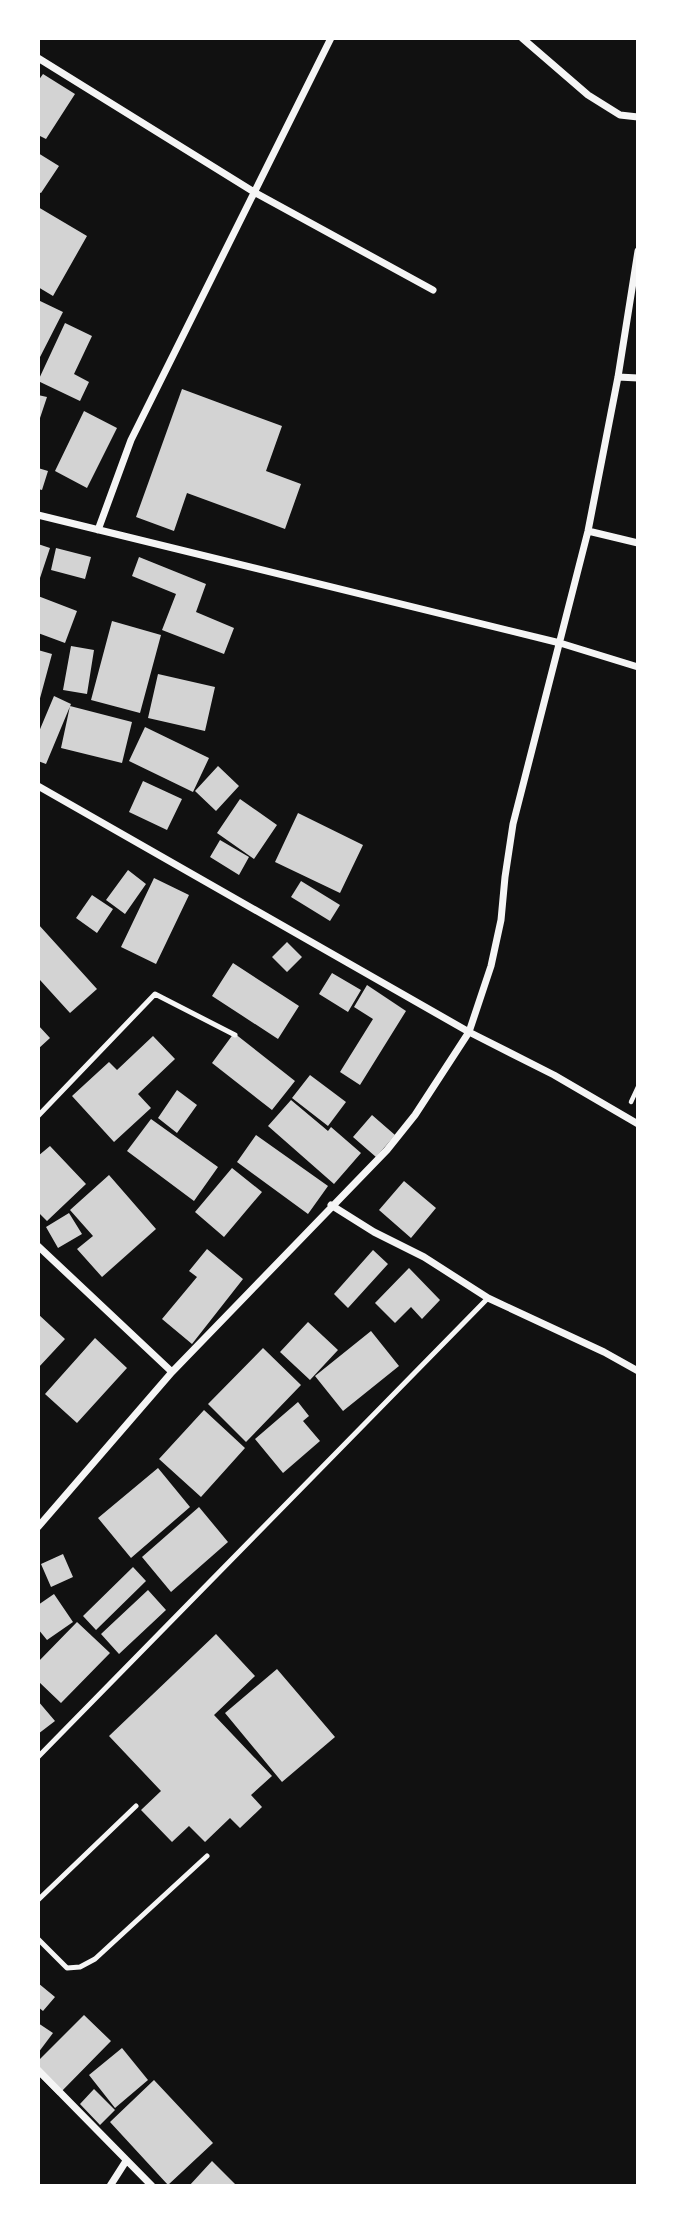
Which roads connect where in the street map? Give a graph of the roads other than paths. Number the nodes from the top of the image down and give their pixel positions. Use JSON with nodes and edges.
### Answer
{"nodes":[{"id":1,"x":331,"y":38,"type":"edge"},
{"id":2,"x":522,"y":38,"type":"edge"},
{"id":3,"x":38,"y":58,"type":"edge"},
{"id":4,"x":638,"y":117,"type":"edge"},
{"id":5,"x":254,"y":192,"type":"junction"},
{"id":6,"x":638,"y":251,"type":"edge"},
{"id":7,"x":433,"y":290,"type":"dead end"},
{"id":8,"x":618,"y":377,"type":"junction"},
{"id":9,"x":638,"y":378,"type":"edge"},
{"id":10,"x":38,"y":515,"type":"edge"},
{"id":11,"x":98,"y":530,"type":"junction"},
{"id":12,"x":587,"y":531,"type":"junction"},
{"id":13,"x":638,"y":543,"type":"edge"},
{"id":14,"x":560,"y":643,"type":"junction"},
{"id":15,"x":638,"y":667,"type":"edge"},
{"id":16,"x":38,"y":786,"type":"edge"},
{"id":17,"x":469,"y":1032,"type":"junction"},
{"id":18,"x":235,"y":1035,"type":"dead end"},
{"id":19,"x":38,"y":1116,"type":"edge"},
{"id":20,"x":638,"y":1124,"type":"edge"},
{"id":21,"x":331,"y":1205,"type":"junction"},
{"id":22,"x":38,"y":1246,"type":"edge"},
{"id":23,"x":488,"y":1298,"type":"junction"},
{"id":24,"x":638,"y":1371,"type":"edge"},
{"id":25,"x":172,"y":1372,"type":"junction"},
{"id":26,"x":38,"y":1528,"type":"edge"},
{"id":27,"x":38,"y":1757,"type":"edge"},
{"id":28,"x":136,"y":1806,"type":"dead end"},
{"id":29,"x":206,"y":1856,"type":"dead end"},
{"id":30,"x":38,"y":1900,"type":"edge"},
{"id":31,"x":38,"y":1938,"type":"edge"},
{"id":32,"x":38,"y":2070,"type":"edge"},
{"id":33,"x":126,"y":2161,"type":"junction"},
{"id":34,"x":110,"y":2186,"type":"edge"},
{"id":35,"x":152,"y":2186,"type":"edge"}],
"edges":[{"from":1,"to":5,"type":"street"},
{"from":2,"to":4,"type":"street"},
{"from":3,"to":5,"type":"street"},
{"from":5,"to":7,"type":"street"},
{"from":5,"to":11,"type":"street"},
{"from":6,"to":8,"type":"street"},
{"from":8,"to":9,"type":"street"},
{"from":8,"to":12,"type":"street"},
{"from":10,"to":11,"type":"street"},
{"from":11,"to":14,"type":"street"},
{"from":12,"to":13,"type":"street"},
{"from":12,"to":14,"type":"street"},
{"from":14,"to":15,"type":"street"},
{"from":14,"to":17,"type":"street"},
{"from":16,"to":17,"type":"street"},
{"from":17,"to":20,"type":"street"},
{"from":17,"to":21,"type":"street"},
{"from":18,"to":19,"type":"lane"},
{"from":21,"to":23,"type":"street"},
{"from":21,"to":25,"type":"street"},
{"from":22,"to":25,"type":"street"},
{"from":23,"to":24,"type":"street"},
{"from":23,"to":27,"type":"lane"},
{"from":25,"to":26,"type":"street"},
{"from":28,"to":30,"type":"lane"},
{"from":29,"to":31,"type":"lane"},
{"from":32,"to":33,"type":"street"},
{"from":33,"to":34,"type":"street"},
{"from":33,"to":35,"type":"street"}]}
